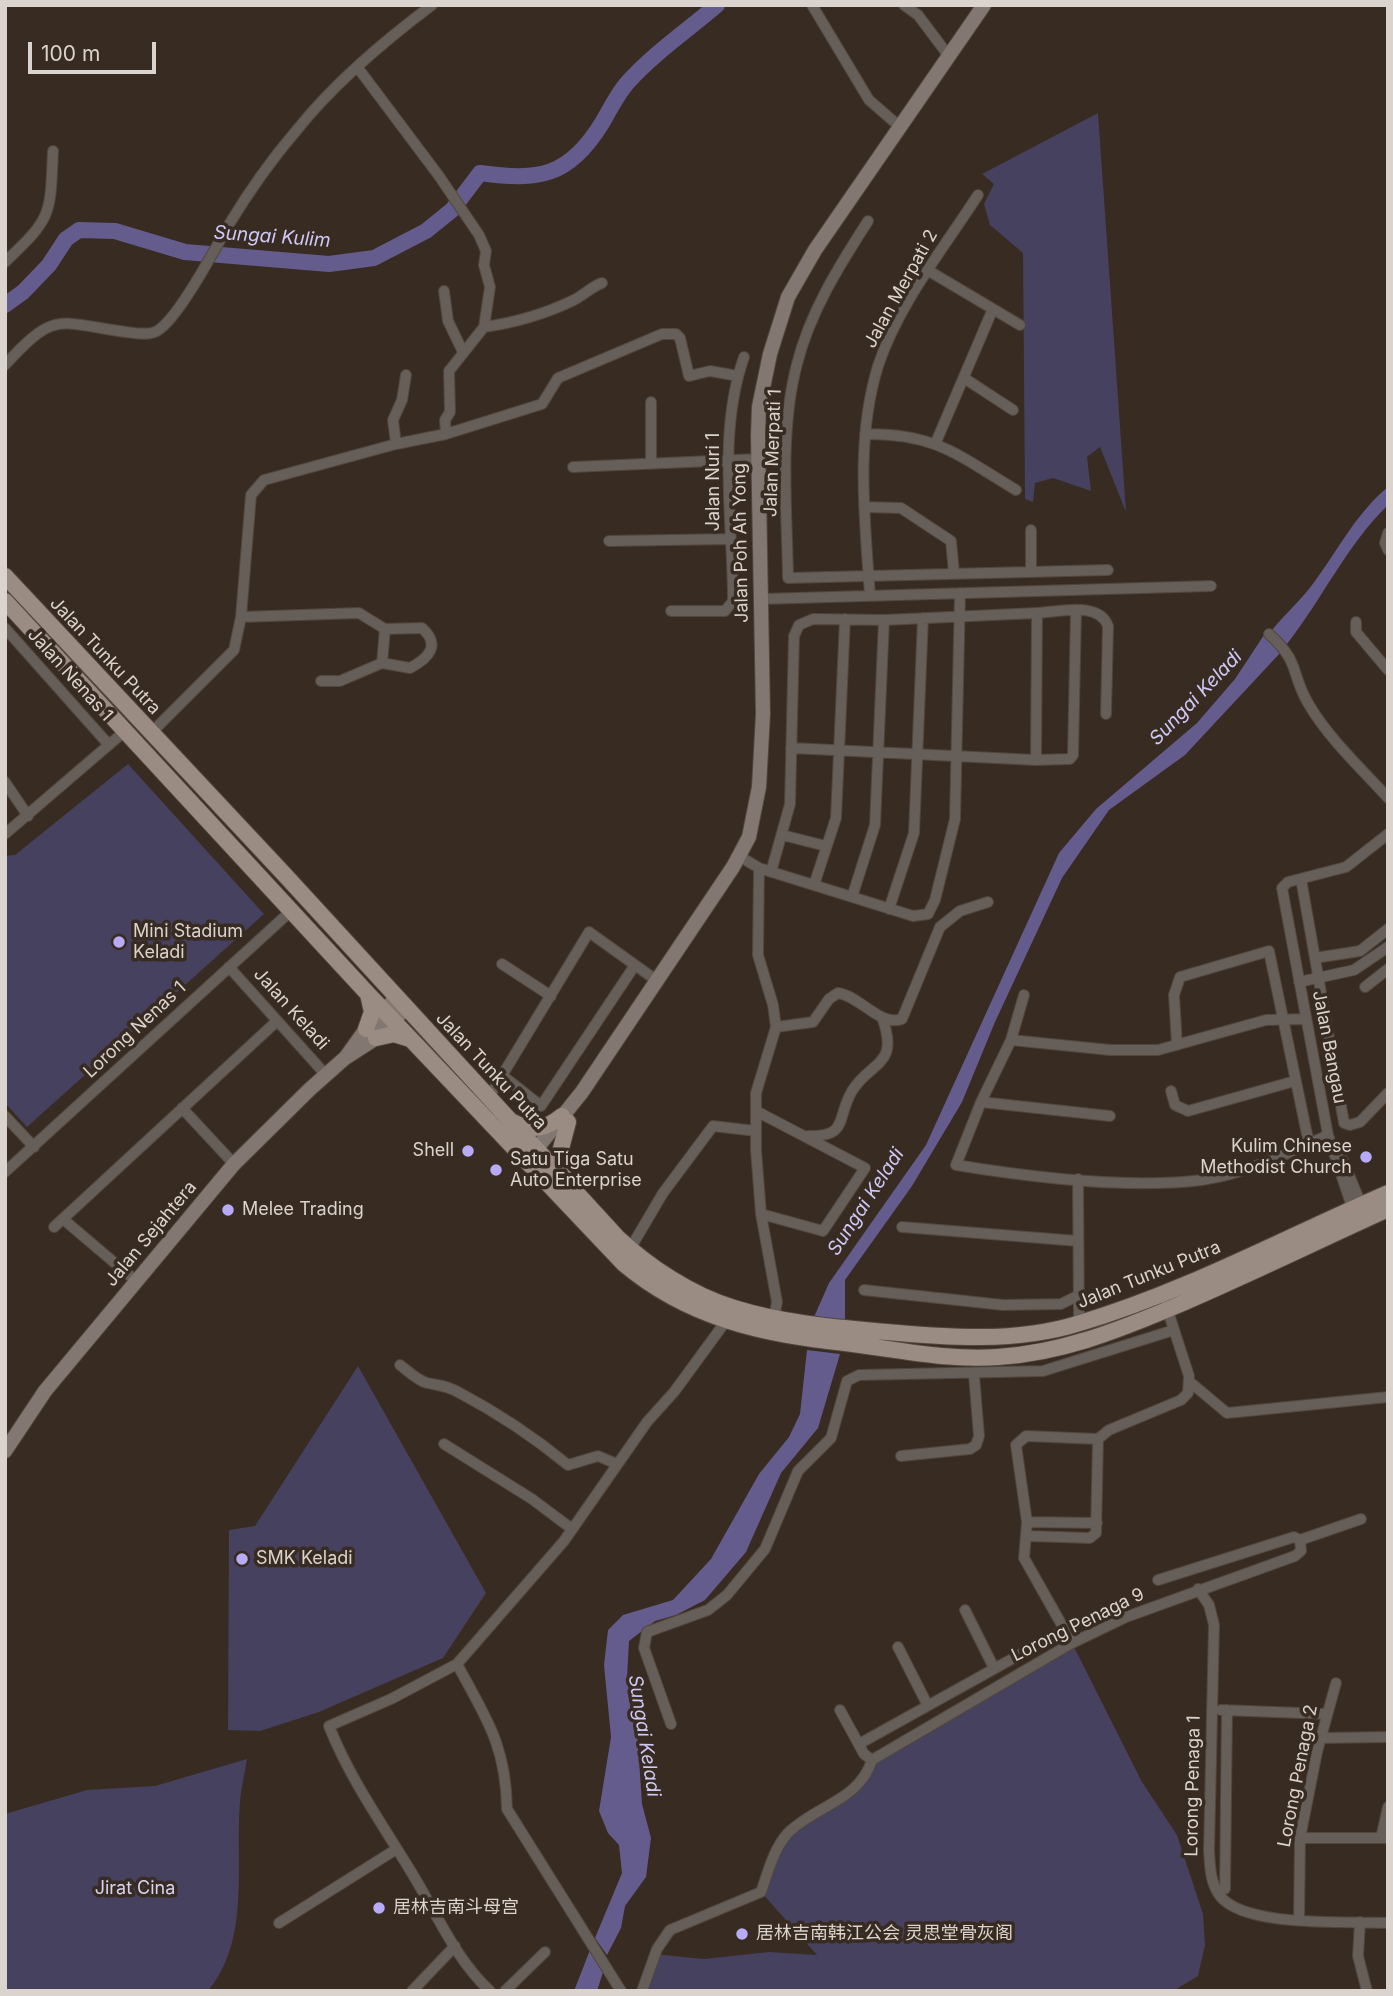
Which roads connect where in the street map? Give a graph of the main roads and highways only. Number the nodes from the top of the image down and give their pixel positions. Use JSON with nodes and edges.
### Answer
{"nodes":[{"id":1,"x":984,"y":5,"type":"edge"},
{"id":2,"x":5,"y":576,"type":"edge"},
{"id":3,"x":5,"y":601,"type":"edge"},
{"id":4,"x":120,"y":700,"type":"junction"},
{"id":5,"x":125,"y":731,"type":"junction"},
{"id":6,"x":155,"y":737,"type":"junction"},
{"id":7,"x":368,"y":994,"type":"junction"},
{"id":8,"x":401,"y":1003,"type":"junction"},
{"id":9,"x":389,"y":1016,"type":"junction"},
{"id":10,"x":371,"y":1034,"type":"junction"},
{"id":11,"x":417,"y":1045,"type":"junction"},
{"id":12,"x":565,"y":1119,"type":"junction"},
{"id":13,"x":511,"y":1121,"type":"junction"},
{"id":14,"x":536,"y":1160,"type":"junction"},
{"id":15,"x":578,"y":1194,"type":"junction"},
{"id":16,"x":1360,"y":1205,"type":"edge"},
{"id":17,"x":1388,"y":1209,"type":"edge"},
{"id":18,"x":806,"y":1332,"type":"junction"},
{"id":19,"x":847,"y":1336,"type":"junction"},
{"id":20,"x":5,"y":1451,"type":"edge"}],
"edges":[{"from":1,"to":12,"type":"main road","name":"Jalan Poh Ah Yong"},
{"from":2,"to":4,"type":"main road","name":"Jalan Tunku Putra"},
{"from":3,"to":5,"type":"main road","name":"Jalan Tunku Putra"},
{"from":4,"to":5,"type":"main road"},
{"from":4,"to":6,"type":"main road","name":"Jalan Tunku Putra"},
{"from":5,"to":6,"type":"main road"},
{"from":5,"to":7,"type":"main road","name":"Jalan Tunku Putra"},
{"from":6,"to":8,"type":"main road","name":"Jalan Tunku Putra"},
{"from":7,"to":9,"type":"main road","name":"Jalan Tunku Putra"},
{"from":7,"to":10,"type":"main road"},
{"from":8,"to":9,"type":"main road","name":"Jalan Sejahtera"},
{"from":8,"to":13,"type":"main road","name":"Jalan Tunku Putra"},
{"from":9,"to":10,"type":"main road","name":"Jalan Sejahtera"},
{"from":9,"to":11,"type":"main road","name":"Jalan Tunku Putra"},
{"from":10,"to":11,"type":"main road"},
{"from":10,"to":20,"type":"main road","name":"Jalan Sejahtera"},
{"from":11,"to":14,"type":"main road","name":"Jalan Tunku Putra"},
{"from":12,"to":13,"type":"main road"},
{"from":12,"to":14,"type":"main road","name":"Jalan Poh Ah Yong"},
{"from":12,"to":15,"type":"main road"},
{"from":13,"to":14,"type":"main road","name":"Jalan Tunku Putra"},
{"from":14,"to":15,"type":"main road","name":"Jalan Tunku Putra"},
{"from":14,"to":18,"type":"main road","name":"Jalan Tunku Putra"},
{"from":15,"to":18,"type":"main road","name":"Jalan Tunku Putra"},
{"from":16,"to":17,"type":"main road","name":"Jalan Tunku Putra"},
{"from":16,"to":19,"type":"main road","name":"Jalan Tunku Putra"},
{"from":16,"to":19,"type":"main road","name":"Jalan Tunku Putra"},
{"from":18,"to":19,"type":"main road","name":"Jalan Tunku Putra"}]}
